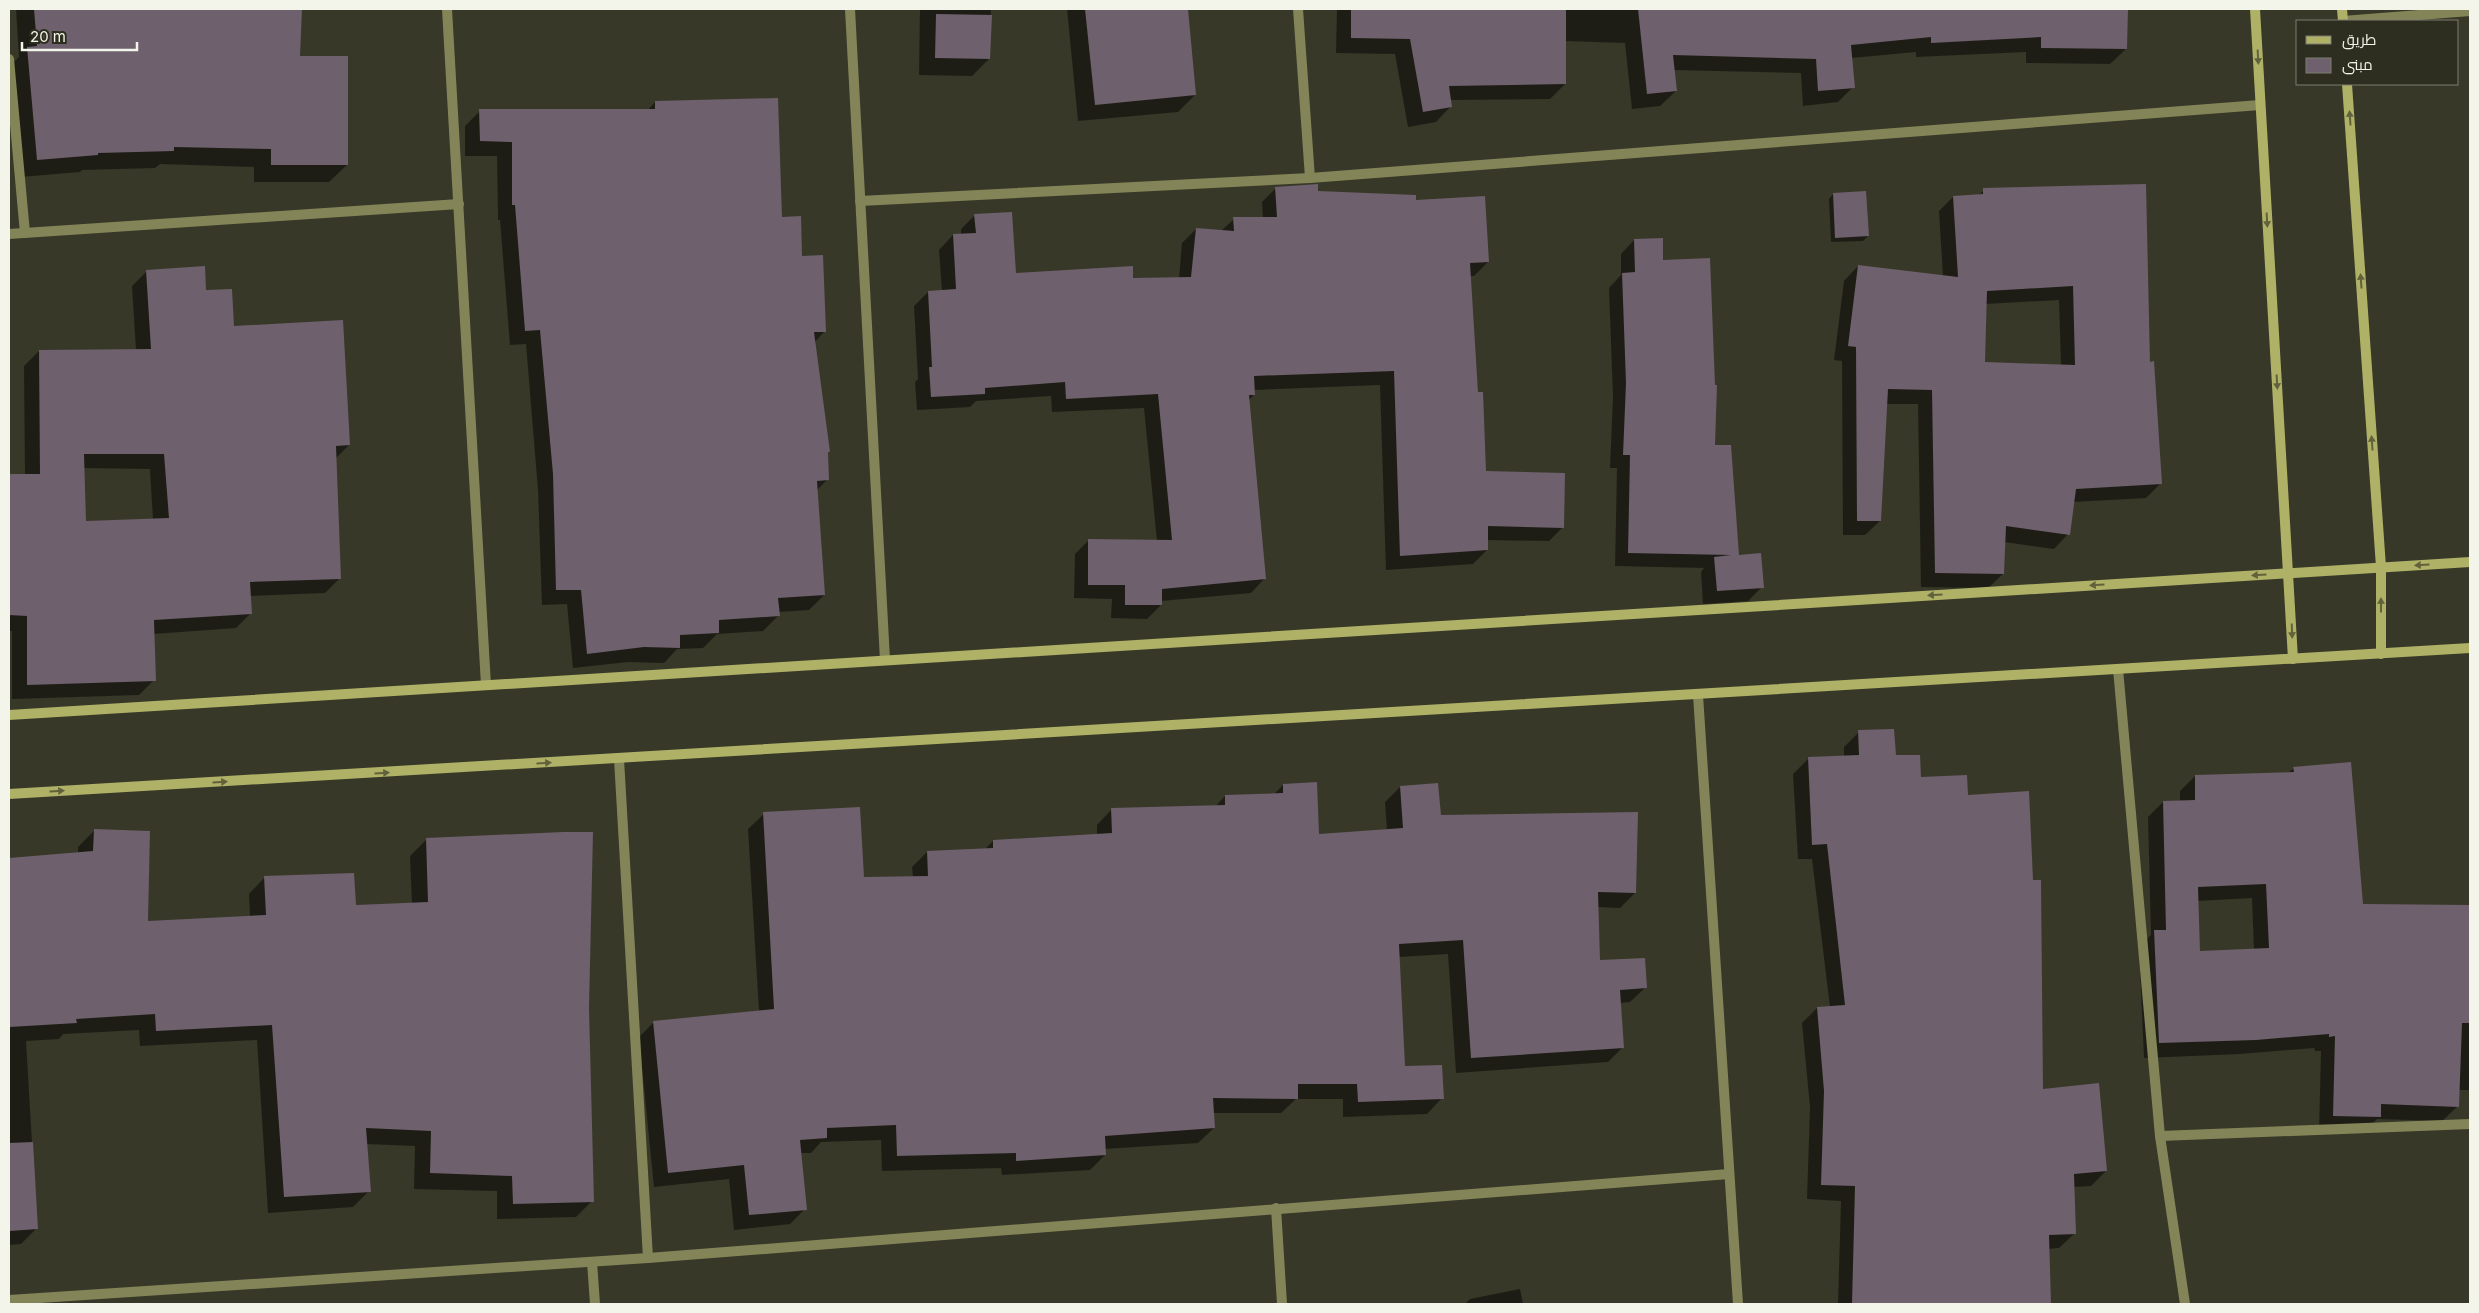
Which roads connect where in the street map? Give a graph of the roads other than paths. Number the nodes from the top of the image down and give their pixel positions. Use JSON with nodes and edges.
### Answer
{"nodes":[{"id":1,"x":447,"y":9,"type":"edge"},
{"id":2,"x":850,"y":9,"type":"edge"},
{"id":3,"x":1298,"y":9,"type":"edge"},
{"id":4,"x":2255,"y":9,"type":"edge"},
{"id":5,"x":2470,"y":11,"type":"edge"},
{"id":6,"x":2356,"y":20,"type":"edge"},
{"id":7,"x":9,"y":59,"type":"edge"},
{"id":8,"x":2347,"y":85,"type":"edge"},
{"id":9,"x":2260,"y":105,"type":"junction"},
{"id":10,"x":1310,"y":178,"type":"junction"},
{"id":11,"x":860,"y":201,"type":"junction"},
{"id":12,"x":458,"y":204,"type":"junction"},
{"id":13,"x":25,"y":233,"type":"junction"},
{"id":14,"x":9,"y":234,"type":"edge"},
{"id":15,"x":2470,"y":562,"type":"edge"},
{"id":16,"x":2381,"y":567,"type":"junction"},
{"id":17,"x":2289,"y":573,"type":"junction"},
{"id":18,"x":2470,"y":648,"type":"edge"},
{"id":19,"x":2381,"y":654,"type":"junction"},
{"id":20,"x":2293,"y":659,"type":"junction"},
{"id":21,"x":885,"y":660,"type":"junction"},
{"id":22,"x":2118,"y":669,"type":"junction"},
{"id":23,"x":486,"y":685,"type":"junction"},
{"id":24,"x":1698,"y":695,"type":"junction"},
{"id":25,"x":9,"y":715,"type":"edge"},
{"id":26,"x":619,"y":759,"type":"junction"},
{"id":27,"x":9,"y":794,"type":"edge"},
{"id":28,"x":2470,"y":1124,"type":"edge"},
{"id":29,"x":2160,"y":1136,"type":"junction"},
{"id":30,"x":1729,"y":1174,"type":"junction"},
{"id":31,"x":1276,"y":1208,"type":"junction"},
{"id":32,"x":648,"y":1258,"type":"junction"},
{"id":33,"x":592,"y":1262,"type":"junction"},
{"id":34,"x":9,"y":1300,"type":"edge"},
{"id":35,"x":76,"y":1300,"type":"edge"},
{"id":36,"x":595,"y":1304,"type":"edge"},
{"id":37,"x":1282,"y":1304,"type":"edge"},
{"id":38,"x":1738,"y":1304,"type":"edge"},
{"id":39,"x":2185,"y":1304,"type":"edge"}],
"edges":[{"from":1,"to":12,"type":"street"},
{"from":2,"to":11,"type":"street"},
{"from":3,"to":10,"type":"street"},
{"from":4,"to":9,"type":"street","one_way":true},
{"from":5,"to":6,"type":"street"},
{"from":7,"to":13,"type":"street"},
{"from":16,"to":8,"type":"street","one_way":true},
{"from":9,"to":10,"type":"street"},
{"from":9,"to":17,"type":"street","one_way":true},
{"from":10,"to":11,"type":"street"},
{"from":11,"to":21,"type":"street"},
{"from":12,"to":13,"type":"street"},
{"from":12,"to":23,"type":"street"},
{"from":13,"to":14,"type":"street"},
{"from":15,"to":16,"type":"street","one_way":true},
{"from":16,"to":17,"type":"street"},
{"from":19,"to":16,"type":"street","one_way":true},
{"from":17,"to":20,"type":"street","one_way":true},
{"from":17,"to":21,"type":"street","one_way":true},
{"from":18,"to":19,"type":"street"},
{"from":19,"to":20,"type":"street"},
{"from":20,"to":22,"type":"street"},
{"from":21,"to":23,"type":"street"},
{"from":22,"to":24,"type":"street"},
{"from":22,"to":29,"type":"street"},
{"from":23,"to":25,"type":"street"},
{"from":24,"to":26,"type":"street"},
{"from":24,"to":30,"type":"street"},
{"from":27,"to":26,"type":"street","one_way":true},
{"from":26,"to":32,"type":"street"},
{"from":28,"to":29,"type":"street"},
{"from":29,"to":39,"type":"street"},
{"from":30,"to":31,"type":"street"},
{"from":30,"to":38,"type":"street"},
{"from":31,"to":32,"type":"street"},
{"from":31,"to":37,"type":"street"},
{"from":32,"to":33,"type":"street"},
{"from":33,"to":35,"type":"street"},
{"from":33,"to":36,"type":"street"},
{"from":34,"to":35,"type":"street"}]}
